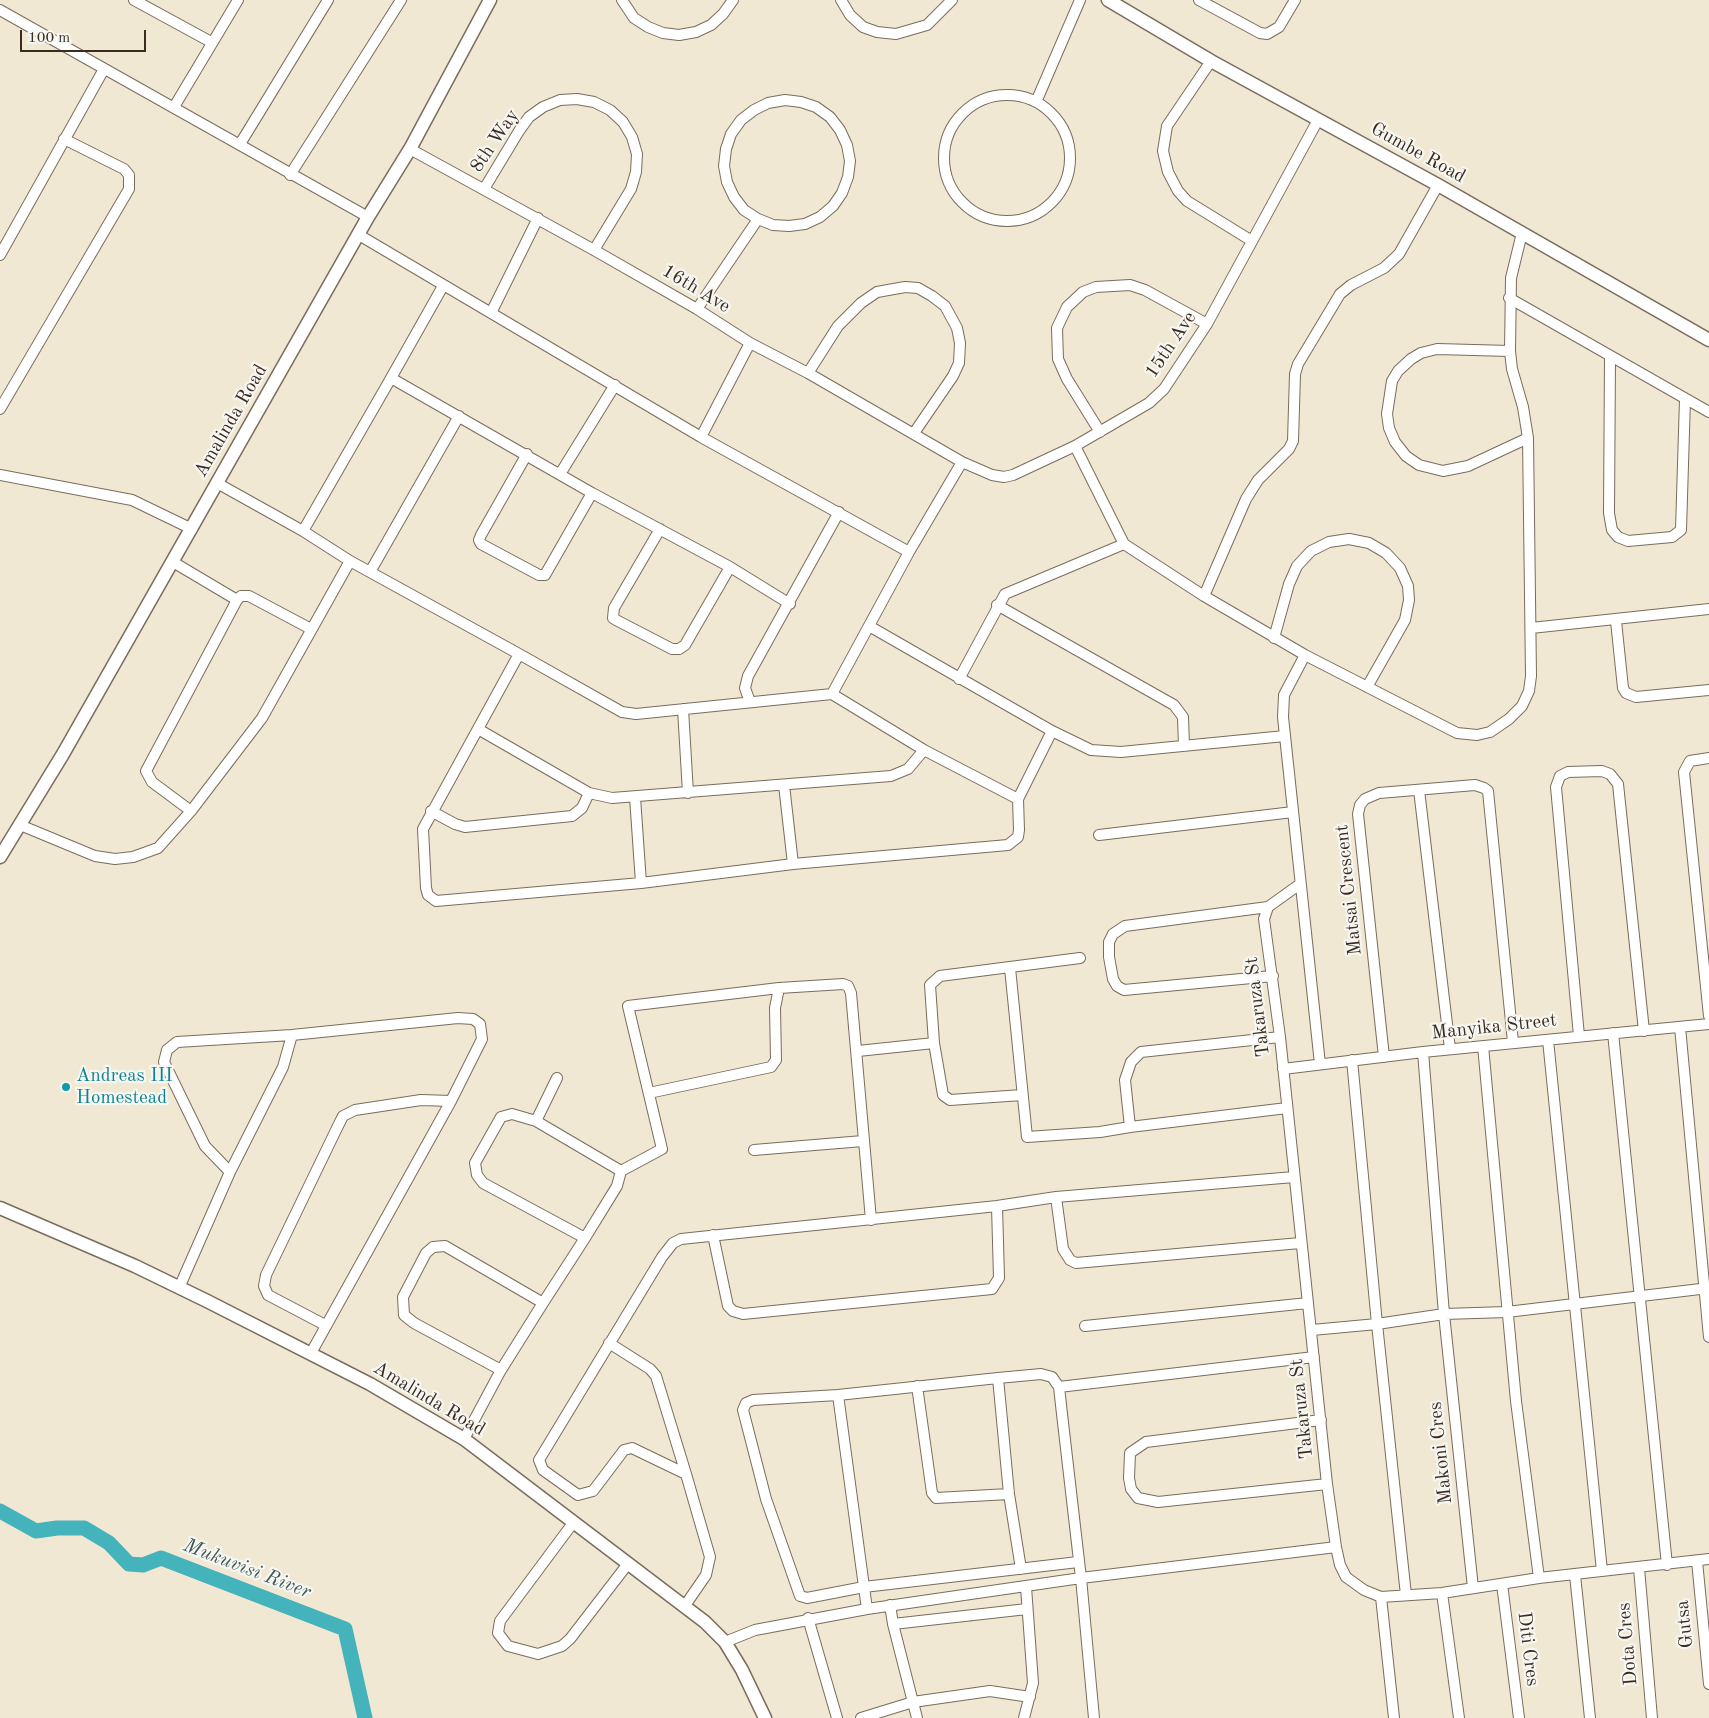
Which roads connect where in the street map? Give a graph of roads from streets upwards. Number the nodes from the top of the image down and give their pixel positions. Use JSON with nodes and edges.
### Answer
{"nodes":[{"id":1,"x":134,"y":0,"type":"edge"},
{"id":2,"x":238,"y":0,"type":"edge"},
{"id":3,"x":328,"y":0,"type":"edge"},
{"id":4,"x":401,"y":0,"type":"edge"},
{"id":5,"x":490,"y":0,"type":"edge"},
{"id":6,"x":622,"y":0,"type":"edge"},
{"id":7,"x":733,"y":0,"type":"edge"},
{"id":8,"x":841,"y":0,"type":"edge"},
{"id":9,"x":952,"y":0,"type":"edge"},
{"id":10,"x":1080,"y":0,"type":"edge"},
{"id":11,"x":1108,"y":0,"type":"edge"},
{"id":12,"x":1199,"y":0,"type":"edge"},
{"id":13,"x":1295,"y":0,"type":"edge"},
{"id":14,"x":0,"y":10,"type":"edge"},
{"id":15,"x":211,"y":42,"type":"junction"},
{"id":16,"x":1211,"y":61,"type":"junction"},
{"id":17,"x":104,"y":68,"type":"junction"},
{"id":18,"x":1036,"y":102,"type":"junction"},
{"id":19,"x":174,"y":107,"type":"junction"},
{"id":20,"x":1318,"y":120,"type":"junction"},
{"id":21,"x":64,"y":139,"type":"junction"},
{"id":22,"x":240,"y":144,"type":"junction"},
{"id":23,"x":410,"y":149,"type":"junction"},
{"id":24,"x":290,"y":175,"type":"junction"},
{"id":25,"x":1438,"y":185,"type":"junction"},
{"id":26,"x":484,"y":188,"type":"junction"},
{"id":27,"x":368,"y":217,"type":"junction"},
{"id":28,"x":538,"y":218,"type":"junction"},
{"id":29,"x":758,"y":219,"type":"junction"},
{"id":30,"x":1522,"y":233,"type":"junction"},
{"id":31,"x":359,"y":235,"type":"junction"},
{"id":32,"x":1252,"y":241,"type":"junction"},
{"id":33,"x":594,"y":250,"type":"junction"},
{"id":34,"x":0,"y":255,"type":"edge"},
{"id":35,"x":443,"y":286,"type":"junction"},
{"id":36,"x":1509,"y":298,"type":"junction"},
{"id":37,"x":697,"y":309,"type":"junction"},
{"id":38,"x":492,"y":311,"type":"junction"},
{"id":39,"x":1207,"y":324,"type":"junction"},
{"id":40,"x":1709,"y":340,"type":"edge"},
{"id":41,"x":750,"y":343,"type":"junction"},
{"id":42,"x":1510,"y":351,"type":"junction"},
{"id":43,"x":1610,"y":357,"type":"junction"},
{"id":44,"x":808,"y":373,"type":"junction"},
{"id":45,"x":391,"y":378,"type":"junction"},
{"id":46,"x":615,"y":385,"type":"junction"},
{"id":47,"x":1685,"y":399,"type":"junction"},
{"id":48,"x":0,"y":409,"type":"edge"},
{"id":49,"x":1709,"y":412,"type":"edge"},
{"id":50,"x":459,"y":416,"type":"junction"},
{"id":51,"x":1100,"y":432,"type":"junction"},
{"id":52,"x":914,"y":433,"type":"junction"},
{"id":53,"x":702,"y":437,"type":"junction"},
{"id":54,"x":1528,"y":438,"type":"junction"},
{"id":55,"x":1075,"y":446,"type":"junction"},
{"id":56,"x":527,"y":454,"type":"junction"},
{"id":57,"x":962,"y":462,"type":"junction"},
{"id":58,"x":560,"y":474,"type":"junction"},
{"id":59,"x":0,"y":475,"type":"edge"},
{"id":60,"x":217,"y":483,"type":"junction"},
{"id":61,"x":592,"y":493,"type":"junction"},
{"id":62,"x":839,"y":512,"type":"junction"},
{"id":63,"x":192,"y":529,"type":"junction"},
{"id":64,"x":660,"y":529,"type":"junction"},
{"id":65,"x":303,"y":531,"type":"junction"},
{"id":66,"x":1124,"y":544,"type":"junction"},
{"id":67,"x":909,"y":552,"type":"junction"},
{"id":68,"x":350,"y":561,"type":"junction"},
{"id":69,"x":173,"y":562,"type":"junction"},
{"id":70,"x":730,"y":567,"type":"junction"},
{"id":71,"x":370,"y":572,"type":"junction"},
{"id":72,"x":1204,"y":596,"type":"junction"},
{"id":73,"x":237,"y":600,"type":"junction"},
{"id":74,"x":790,"y":604,"type":"junction"},
{"id":75,"x":997,"y":605,"type":"junction"},
{"id":76,"x":1709,"y":609,"type":"edge"},
{"id":77,"x":1616,"y":621,"type":"junction"},
{"id":78,"x":869,"y":626,"type":"junction"},
{"id":79,"x":1530,"y":628,"type":"junction"},
{"id":80,"x":311,"y":630,"type":"junction"},
{"id":81,"x":1274,"y":638,"type":"junction"},
{"id":82,"x":519,"y":654,"type":"junction"},
{"id":83,"x":1304,"y":655,"type":"junction"},
{"id":84,"x":959,"y":679,"type":"junction"},
{"id":85,"x":1367,"y":687,"type":"junction"},
{"id":86,"x":1709,"y":690,"type":"edge"},
{"id":87,"x":832,"y":694,"type":"junction"},
{"id":88,"x":750,"y":702,"type":"junction"},
{"id":89,"x":683,"y":709,"type":"junction"},
{"id":90,"x":478,"y":729,"type":"junction"},
{"id":91,"x":1052,"y":731,"type":"junction"},
{"id":92,"x":1285,"y":736,"type":"junction"},
{"id":93,"x":1184,"y":746,"type":"junction"},
{"id":94,"x":924,"y":750,"type":"junction"},
{"id":95,"x":1709,"y":758,"type":"edge"},
{"id":96,"x":784,"y":785,"type":"junction"},
{"id":97,"x":1419,"y":790,"type":"junction"},
{"id":98,"x":589,"y":793,"type":"junction"},
{"id":99,"x":688,"y":793,"type":"junction"},
{"id":100,"x":635,"y":797,"type":"junction"},
{"id":101,"x":1018,"y":799,"type":"junction"},
{"id":102,"x":431,"y":811,"type":"junction"},
{"id":103,"x":191,"y":812,"type":"junction"},
{"id":104,"x":1293,"y":812,"type":"junction"},
{"id":105,"x":20,"y":825,"type":"junction"},
{"id":106,"x":1099,"y":835,"type":"dead end"},
{"id":107,"x":0,"y":857,"type":"edge"},
{"id":108,"x":793,"y":864,"type":"junction"},
{"id":109,"x":641,"y":882,"type":"junction"},
{"id":110,"x":1300,"y":884,"type":"junction"},
{"id":111,"x":1268,"y":906,"type":"junction"},
{"id":112,"x":1080,"y":958,"type":"dead end"},
{"id":113,"x":1010,"y":968,"type":"junction"},
{"id":114,"x":1273,"y":976,"type":"junction"},
{"id":115,"x":778,"y":988,"type":"junction"},
{"id":116,"x":1709,"y":1016,"type":"edge"},
{"id":117,"x":1709,"y":1024,"type":"edge"},
{"id":118,"x":1680,"y":1027,"type":"junction"},
{"id":119,"x":1644,"y":1030,"type":"junction"},
{"id":120,"x":1613,"y":1034,"type":"junction"},
{"id":121,"x":292,"y":1035,"type":"junction"},
{"id":122,"x":1579,"y":1036,"type":"junction"},
{"id":123,"x":1280,"y":1037,"type":"junction"},
{"id":124,"x":1548,"y":1040,"type":"junction"},
{"id":125,"x":1513,"y":1042,"type":"junction"},
{"id":126,"x":934,"y":1043,"type":"junction"},
{"id":127,"x":1483,"y":1046,"type":"junction"},
{"id":128,"x":1450,"y":1049,"type":"junction"},
{"id":129,"x":858,"y":1051,"type":"junction"},
{"id":130,"x":1423,"y":1052,"type":"junction"},
{"id":131,"x":1384,"y":1057,"type":"junction"},
{"id":132,"x":1352,"y":1060,"type":"junction"},
{"id":133,"x":1320,"y":1064,"type":"junction"},
{"id":134,"x":1283,"y":1069,"type":"junction"},
{"id":135,"x":557,"y":1078,"type":"dead end"},
{"id":136,"x":649,"y":1093,"type":"junction"},
{"id":137,"x":1022,"y":1095,"type":"junction"},
{"id":138,"x":451,"y":1100,"type":"junction"},
{"id":139,"x":1288,"y":1108,"type":"junction"},
{"id":140,"x":536,"y":1121,"type":"junction"},
{"id":141,"x":1130,"y":1127,"type":"junction"},
{"id":142,"x":863,"y":1141,"type":"junction"},
{"id":143,"x":754,"y":1150,"type":"dead end"},
{"id":144,"x":230,"y":1172,"type":"junction"},
{"id":145,"x":620,"y":1172,"type":"junction"},
{"id":146,"x":1294,"y":1177,"type":"junction"},
{"id":147,"x":1056,"y":1198,"type":"junction"},
{"id":148,"x":996,"y":1206,"type":"junction"},
{"id":149,"x":0,"y":1208,"type":"edge"},
{"id":150,"x":871,"y":1220,"type":"junction"},
{"id":151,"x":713,"y":1236,"type":"junction"},
{"id":152,"x":585,"y":1238,"type":"junction"},
{"id":153,"x":1300,"y":1243,"type":"junction"},
{"id":154,"x":179,"y":1288,"type":"junction"},
{"id":155,"x":1707,"y":1289,"type":"edge"},
{"id":156,"x":1640,"y":1296,"type":"junction"},
{"id":157,"x":542,"y":1303,"type":"junction"},
{"id":158,"x":1308,"y":1303,"type":"junction"},
{"id":159,"x":1574,"y":1303,"type":"junction"},
{"id":160,"x":1507,"y":1312,"type":"junction"},
{"id":161,"x":1444,"y":1314,"type":"junction"},
{"id":162,"x":1377,"y":1324,"type":"junction"},
{"id":163,"x":325,"y":1325,"type":"junction"},
{"id":164,"x":1085,"y":1326,"type":"dead end"},
{"id":165,"x":1312,"y":1330,"type":"junction"},
{"id":166,"x":1709,"y":1337,"type":"edge"},
{"id":167,"x":609,"y":1343,"type":"junction"},
{"id":168,"x":311,"y":1353,"type":"junction"},
{"id":169,"x":1314,"y":1357,"type":"junction"},
{"id":170,"x":501,"y":1370,"type":"junction"},
{"id":171,"x":998,"y":1378,"type":"junction"},
{"id":172,"x":917,"y":1386,"type":"junction"},
{"id":173,"x":1059,"y":1386,"type":"junction"},
{"id":174,"x":838,"y":1395,"type":"junction"},
{"id":175,"x":1321,"y":1420,"type":"junction"},
{"id":176,"x":464,"y":1439,"type":"junction"},
{"id":177,"x":686,"y":1474,"type":"junction"},
{"id":178,"x":1328,"y":1484,"type":"junction"},
{"id":179,"x":1009,"y":1494,"type":"junction"},
{"id":180,"x":573,"y":1522,"type":"junction"},
{"id":181,"x":1336,"y":1547,"type":"junction"},
{"id":182,"x":1709,"y":1560,"type":"edge"},
{"id":183,"x":1697,"y":1561,"type":"junction"},
{"id":184,"x":1078,"y":1562,"type":"junction"},
{"id":185,"x":627,"y":1565,"type":"junction"},
{"id":186,"x":1666,"y":1565,"type":"junction"},
{"id":187,"x":1639,"y":1568,"type":"junction"},
{"id":188,"x":1021,"y":1569,"type":"junction"},
{"id":189,"x":1602,"y":1571,"type":"junction"},
{"id":190,"x":1575,"y":1575,"type":"junction"},
{"id":191,"x":1081,"y":1578,"type":"junction"},
{"id":192,"x":1539,"y":1578,"type":"junction"},
{"id":193,"x":1502,"y":1584,"type":"junction"},
{"id":194,"x":864,"y":1587,"type":"junction"},
{"id":195,"x":1026,"y":1587,"type":"junction"},
{"id":196,"x":1473,"y":1588,"type":"junction"},
{"id":197,"x":1442,"y":1593,"type":"junction"},
{"id":198,"x":1406,"y":1595,"type":"junction"},
{"id":199,"x":1382,"y":1597,"type":"junction"},
{"id":200,"x":890,"y":1605,"type":"junction"},
{"id":201,"x":684,"y":1606,"type":"junction"},
{"id":202,"x":867,"y":1609,"type":"junction"},
{"id":203,"x":1027,"y":1609,"type":"junction"},
{"id":204,"x":808,"y":1618,"type":"junction"},
{"id":205,"x":893,"y":1624,"type":"junction"},
{"id":206,"x":725,"y":1642,"type":"junction"},
{"id":207,"x":1709,"y":1684,"type":"edge"},
{"id":208,"x":1030,"y":1697,"type":"junction"},
{"id":209,"x":913,"y":1702,"type":"junction"},
{"id":210,"x":765,"y":1718,"type":"edge"},
{"id":211,"x":837,"y":1718,"type":"edge"},
{"id":212,"x":861,"y":1718,"type":"edge"},
{"id":213,"x":917,"y":1718,"type":"edge"},
{"id":214,"x":1024,"y":1718,"type":"edge"},
{"id":215,"x":1094,"y":1718,"type":"edge"},
{"id":216,"x":1394,"y":1718,"type":"edge"},
{"id":217,"x":1459,"y":1718,"type":"edge"},
{"id":218,"x":1519,"y":1718,"type":"edge"},
{"id":219,"x":1590,"y":1718,"type":"edge"},
{"id":220,"x":1652,"y":1718,"type":"edge"}],
"edges":[{"from":1,"to":15,"type":"street"},
{"from":2,"to":15,"type":"street"},
{"from":3,"to":22,"type":"street"},
{"from":4,"to":24,"type":"street"},
{"from":5,"to":23,"type":"street","name":"Amalinda Road"},
{"from":6,"to":7,"type":"street"},
{"from":8,"to":9,"type":"street"},
{"from":10,"to":18,"type":"street"},
{"from":11,"to":16,"type":"street","name":"Gumbe Road"},
{"from":12,"to":13,"type":"street"},
{"from":14,"to":17,"type":"street"},
{"from":15,"to":19,"type":"street"},
{"from":16,"to":20,"type":"street","name":"Gumbe Road"},
{"from":16,"to":32,"type":"street"},
{"from":17,"to":19,"type":"street"},
{"from":17,"to":21,"type":"street"},
{"from":18,"to":18,"type":"street"},
{"from":19,"to":22,"type":"street"},
{"from":20,"to":25,"type":"street","name":"Gumbe Road"},
{"from":20,"to":32,"type":"street","name":"15th Ave"},
{"from":21,"to":34,"type":"street"},
{"from":21,"to":48,"type":"street"},
{"from":22,"to":24,"type":"street"},
{"from":23,"to":26,"type":"street","name":"16th Ave"},
{"from":23,"to":27,"type":"street","name":"Amalinda Road"},
{"from":24,"to":27,"type":"street"},
{"from":25,"to":30,"type":"street","name":"Gumbe Road"},
{"from":25,"to":72,"type":"street"},
{"from":26,"to":28,"type":"street","name":"16th Ave"},
{"from":26,"to":33,"type":"street","name":"8th Way"},
{"from":27,"to":31,"type":"street","name":"Amalinda Road"},
{"from":28,"to":33,"type":"street","name":"16th Ave"},
{"from":28,"to":38,"type":"street"},
{"from":29,"to":29,"type":"street"},
{"from":29,"to":37,"type":"street"},
{"from":30,"to":36,"type":"street"},
{"from":30,"to":40,"type":"street","name":"Gumbe Road"},
{"from":31,"to":35,"type":"street"},
{"from":31,"to":60,"type":"street","name":"Amalinda Road"},
{"from":32,"to":39,"type":"street","name":"15th Ave"},
{"from":33,"to":37,"type":"street","name":"16th Ave"},
{"from":35,"to":38,"type":"street"},
{"from":35,"to":45,"type":"street"},
{"from":36,"to":42,"type":"street"},
{"from":36,"to":43,"type":"street"},
{"from":37,"to":41,"type":"street","name":"16th Ave"},
{"from":38,"to":46,"type":"street"},
{"from":39,"to":51,"type":"street","name":"15th Ave"},
{"from":39,"to":51,"type":"street"},
{"from":41,"to":44,"type":"street","name":"16th Ave"},
{"from":41,"to":53,"type":"street"},
{"from":42,"to":54,"type":"street"},
{"from":42,"to":54,"type":"street"},
{"from":43,"to":47,"type":"street"},
{"from":43,"to":47,"type":"street"},
{"from":44,"to":52,"type":"street","name":"16th Ave"},
{"from":44,"to":52,"type":"street"},
{"from":45,"to":50,"type":"street"},
{"from":45,"to":65,"type":"street"},
{"from":46,"to":53,"type":"street"},
{"from":46,"to":58,"type":"street"},
{"from":47,"to":49,"type":"street"},
{"from":50,"to":56,"type":"street"},
{"from":50,"to":71,"type":"street"},
{"from":51,"to":55,"type":"street","name":"15th Ave"},
{"from":52,"to":57,"type":"street","name":"16th Ave"},
{"from":53,"to":62,"type":"street"},
{"from":54,"to":79,"type":"street"},
{"from":55,"to":57,"type":"street","name":"15th Ave"},
{"from":55,"to":66,"type":"street"},
{"from":56,"to":58,"type":"street"},
{"from":56,"to":61,"type":"street"},
{"from":57,"to":67,"type":"street"},
{"from":58,"to":61,"type":"street"},
{"from":59,"to":63,"type":"street"},
{"from":60,"to":63,"type":"street","name":"Amalinda Road"},
{"from":60,"to":65,"type":"street"},
{"from":61,"to":64,"type":"street"},
{"from":62,"to":67,"type":"street"},
{"from":62,"to":74,"type":"street"},
{"from":63,"to":69,"type":"street","name":"Amalinda Road"},
{"from":64,"to":70,"type":"street"},
{"from":64,"to":70,"type":"street"},
{"from":65,"to":68,"type":"street"},
{"from":66,"to":72,"type":"street"},
{"from":66,"to":75,"type":"street"},
{"from":67,"to":78,"type":"street"},
{"from":68,"to":71,"type":"street"},
{"from":68,"to":80,"type":"street"},
{"from":69,"to":73,"type":"street"},
{"from":69,"to":105,"type":"street","name":"Amalinda Road"},
{"from":70,"to":74,"type":"street"},
{"from":71,"to":82,"type":"street"},
{"from":72,"to":81,"type":"street"},
{"from":73,"to":80,"type":"street"},
{"from":73,"to":103,"type":"street"},
{"from":74,"to":88,"type":"street"},
{"from":75,"to":84,"type":"street"},
{"from":75,"to":93,"type":"street"},
{"from":76,"to":77,"type":"street"},
{"from":77,"to":79,"type":"street"},
{"from":77,"to":86,"type":"street"},
{"from":78,"to":84,"type":"street"},
{"from":78,"to":87,"type":"street"},
{"from":79,"to":85,"type":"street"},
{"from":80,"to":103,"type":"street"},
{"from":81,"to":83,"type":"street"},
{"from":81,"to":85,"type":"street"},
{"from":82,"to":89,"type":"street"},
{"from":82,"to":90,"type":"street"},
{"from":83,"to":85,"type":"street"},
{"from":83,"to":92,"type":"street"},
{"from":84,"to":91,"type":"street"},
{"from":87,"to":88,"type":"street"},
{"from":87,"to":94,"type":"street"},
{"from":88,"to":89,"type":"street"},
{"from":89,"to":99,"type":"street"},
{"from":90,"to":98,"type":"street"},
{"from":90,"to":102,"type":"street"},
{"from":91,"to":93,"type":"street"},
{"from":91,"to":101,"type":"street"},
{"from":92,"to":93,"type":"street"},
{"from":92,"to":104,"type":"street"},
{"from":94,"to":96,"type":"street"},
{"from":94,"to":101,"type":"street"},
{"from":95,"to":116,"type":"street"},
{"from":96,"to":99,"type":"street"},
{"from":96,"to":108,"type":"street"},
{"from":97,"to":125,"type":"street","name":"Matsai Crescent"},
{"from":97,"to":128,"type":"street"},
{"from":97,"to":131,"type":"street","name":"Matsai Crescent"},
{"from":98,"to":100,"type":"street"},
{"from":98,"to":102,"type":"street"},
{"from":99,"to":100,"type":"street"},
{"from":100,"to":109,"type":"street"},
{"from":101,"to":108,"type":"street"},
{"from":102,"to":109,"type":"street"},
{"from":103,"to":105,"type":"street"},
{"from":104,"to":106,"type":"street"},
{"from":104,"to":110,"type":"street"},
{"from":105,"to":107,"type":"street","name":"Amalinda Road"},
{"from":108,"to":109,"type":"street"},
{"from":110,"to":111,"type":"street"},
{"from":110,"to":133,"type":"street"},
{"from":111,"to":114,"type":"street","name":"Takaruza St"},
{"from":111,"to":114,"type":"street"},
{"from":112,"to":113,"type":"street"},
{"from":113,"to":126,"type":"street"},
{"from":113,"to":137,"type":"street"},
{"from":114,"to":123,"type":"street","name":"Takaruza St"},
{"from":115,"to":129,"type":"street"},
{"from":115,"to":136,"type":"street"},
{"from":115,"to":136,"type":"street"},
{"from":117,"to":118,"type":"street","name":"Manyika Street"},
{"from":118,"to":119,"type":"street","name":"Manyika Street"},
{"from":118,"to":155,"type":"street"},
{"from":119,"to":120,"type":"street","name":"Manyika Street"},
{"from":119,"to":122,"type":"street"},
{"from":120,"to":122,"type":"street","name":"Manyika Street"},
{"from":120,"to":156,"type":"street"},
{"from":121,"to":138,"type":"street"},
{"from":121,"to":144,"type":"street"},
{"from":121,"to":144,"type":"street"},
{"from":122,"to":124,"type":"street","name":"Manyika Street"},
{"from":123,"to":134,"type":"street","name":"Takaruza St"},
{"from":123,"to":141,"type":"street"},
{"from":124,"to":125,"type":"street","name":"Manyika Street"},
{"from":124,"to":159,"type":"street"},
{"from":125,"to":127,"type":"street","name":"Manyika Street"},
{"from":126,"to":129,"type":"street"},
{"from":126,"to":137,"type":"street"},
{"from":127,"to":128,"type":"street","name":"Manyika Street"},
{"from":127,"to":160,"type":"street"},
{"from":128,"to":130,"type":"street","name":"Manyika Street"},
{"from":129,"to":142,"type":"street"},
{"from":130,"to":131,"type":"street","name":"Manyika Street"},
{"from":130,"to":161,"type":"street","name":"Makoni Cres"},
{"from":131,"to":132,"type":"street","name":"Manyika Street"},
{"from":132,"to":133,"type":"street","name":"Manyika Street"},
{"from":132,"to":162,"type":"street"},
{"from":133,"to":134,"type":"street","name":"Manyika Street"},
{"from":134,"to":139,"type":"street","name":"Takaruza St"},
{"from":135,"to":140,"type":"street"},
{"from":136,"to":145,"type":"street"},
{"from":137,"to":141,"type":"street"},
{"from":138,"to":163,"type":"street"},
{"from":138,"to":163,"type":"street"},
{"from":139,"to":141,"type":"street"},
{"from":139,"to":146,"type":"street","name":"Takaruza St"},
{"from":140,"to":145,"type":"street"},
{"from":140,"to":152,"type":"street"},
{"from":142,"to":143,"type":"street"},
{"from":142,"to":150,"type":"street"},
{"from":144,"to":154,"type":"street"},
{"from":145,"to":152,"type":"street"},
{"from":146,"to":147,"type":"street"},
{"from":146,"to":153,"type":"street","name":"Takaruza St"},
{"from":147,"to":148,"type":"street"},
{"from":147,"to":153,"type":"street"},
{"from":148,"to":150,"type":"street"},
{"from":148,"to":151,"type":"street"},
{"from":149,"to":154,"type":"street","name":"Amalinda Road"},
{"from":150,"to":151,"type":"street"},
{"from":151,"to":167,"type":"street"},
{"from":152,"to":157,"type":"street"},
{"from":153,"to":158,"type":"street","name":"Takaruza St"},
{"from":154,"to":168,"type":"street","name":"Amalinda Road"},
{"from":155,"to":156,"type":"street"},
{"from":155,"to":166,"type":"street"},
{"from":156,"to":159,"type":"street"},
{"from":156,"to":186,"type":"street"},
{"from":157,"to":170,"type":"street"},
{"from":157,"to":170,"type":"street"},
{"from":158,"to":164,"type":"street"},
{"from":158,"to":165,"type":"street","name":"Takaruza St"},
{"from":159,"to":160,"type":"street"},
{"from":159,"to":189,"type":"street"},
{"from":160,"to":161,"type":"street"},
{"from":160,"to":192,"type":"street"},
{"from":161,"to":162,"type":"street"},
{"from":161,"to":196,"type":"street","name":"Makoni Cres"},
{"from":162,"to":165,"type":"street"},
{"from":162,"to":198,"type":"street"},
{"from":163,"to":168,"type":"street"},
{"from":165,"to":169,"type":"street","name":"Takaruza St"},
{"from":167,"to":177,"type":"street"},
{"from":167,"to":177,"type":"street"},
{"from":168,"to":176,"type":"street","name":"Amalinda Road"},
{"from":169,"to":173,"type":"street"},
{"from":169,"to":175,"type":"street","name":"Takaruza St"},
{"from":170,"to":176,"type":"street"},
{"from":171,"to":172,"type":"street"},
{"from":171,"to":173,"type":"street"},
{"from":171,"to":179,"type":"street"},
{"from":172,"to":174,"type":"street"},
{"from":172,"to":179,"type":"street"},
{"from":173,"to":184,"type":"street"},
{"from":174,"to":194,"type":"street"},
{"from":174,"to":194,"type":"street"},
{"from":175,"to":178,"type":"street","name":"Takaruza St"},
{"from":175,"to":178,"type":"street"},
{"from":176,"to":180,"type":"street","name":"Amalinda Road"},
{"from":177,"to":201,"type":"street"},
{"from":178,"to":181,"type":"street","name":"Takaruza St"},
{"from":179,"to":188,"type":"street"},
{"from":180,"to":185,"type":"street","name":"Amalinda Road"},
{"from":180,"to":185,"type":"street"},
{"from":181,"to":191,"type":"street"},
{"from":181,"to":199,"type":"street","name":"Takaruza St"},
{"from":182,"to":183,"type":"street","name":"Takaruza St"},
{"from":183,"to":186,"type":"street","name":"Takaruza St"},
{"from":183,"to":207,"type":"street","name":"Gutsa"},
{"from":184,"to":188,"type":"street"},
{"from":184,"to":191,"type":"street"},
{"from":185,"to":201,"type":"street","name":"Amalinda Road"},
{"from":186,"to":187,"type":"street","name":"Takaruza St"},
{"from":187,"to":189,"type":"street","name":"Takaruza St"},
{"from":187,"to":220,"type":"street","name":"Dota Cres"},
{"from":188,"to":194,"type":"street"},
{"from":189,"to":190,"type":"street","name":"Takaruza St"},
{"from":190,"to":192,"type":"street","name":"Takaruza St"},
{"from":190,"to":219,"type":"street"},
{"from":191,"to":195,"type":"street"},
{"from":191,"to":215,"type":"street"},
{"from":192,"to":193,"type":"street","name":"Takaruza St"},
{"from":193,"to":196,"type":"street","name":"Takaruza St"},
{"from":193,"to":218,"type":"street","name":"Diti Cres"},
{"from":194,"to":202,"type":"street"},
{"from":195,"to":200,"type":"street"},
{"from":195,"to":203,"type":"street"},
{"from":196,"to":197,"type":"street","name":"Takaruza St"},
{"from":197,"to":198,"type":"street","name":"Takaruza St"},
{"from":197,"to":217,"type":"street"},
{"from":198,"to":199,"type":"street","name":"Takaruza St"},
{"from":199,"to":216,"type":"street"},
{"from":200,"to":202,"type":"street"},
{"from":200,"to":205,"type":"street"},
{"from":201,"to":206,"type":"street","name":"Amalinda Road"},
{"from":202,"to":204,"type":"street"},
{"from":203,"to":205,"type":"street"},
{"from":203,"to":208,"type":"street"},
{"from":204,"to":206,"type":"street"},
{"from":204,"to":211,"type":"street"},
{"from":205,"to":209,"type":"street"},
{"from":206,"to":210,"type":"street","name":"Amalinda Road"},
{"from":208,"to":209,"type":"street"},
{"from":208,"to":214,"type":"street"},
{"from":209,"to":212,"type":"street"},
{"from":209,"to":213,"type":"street"}]}
